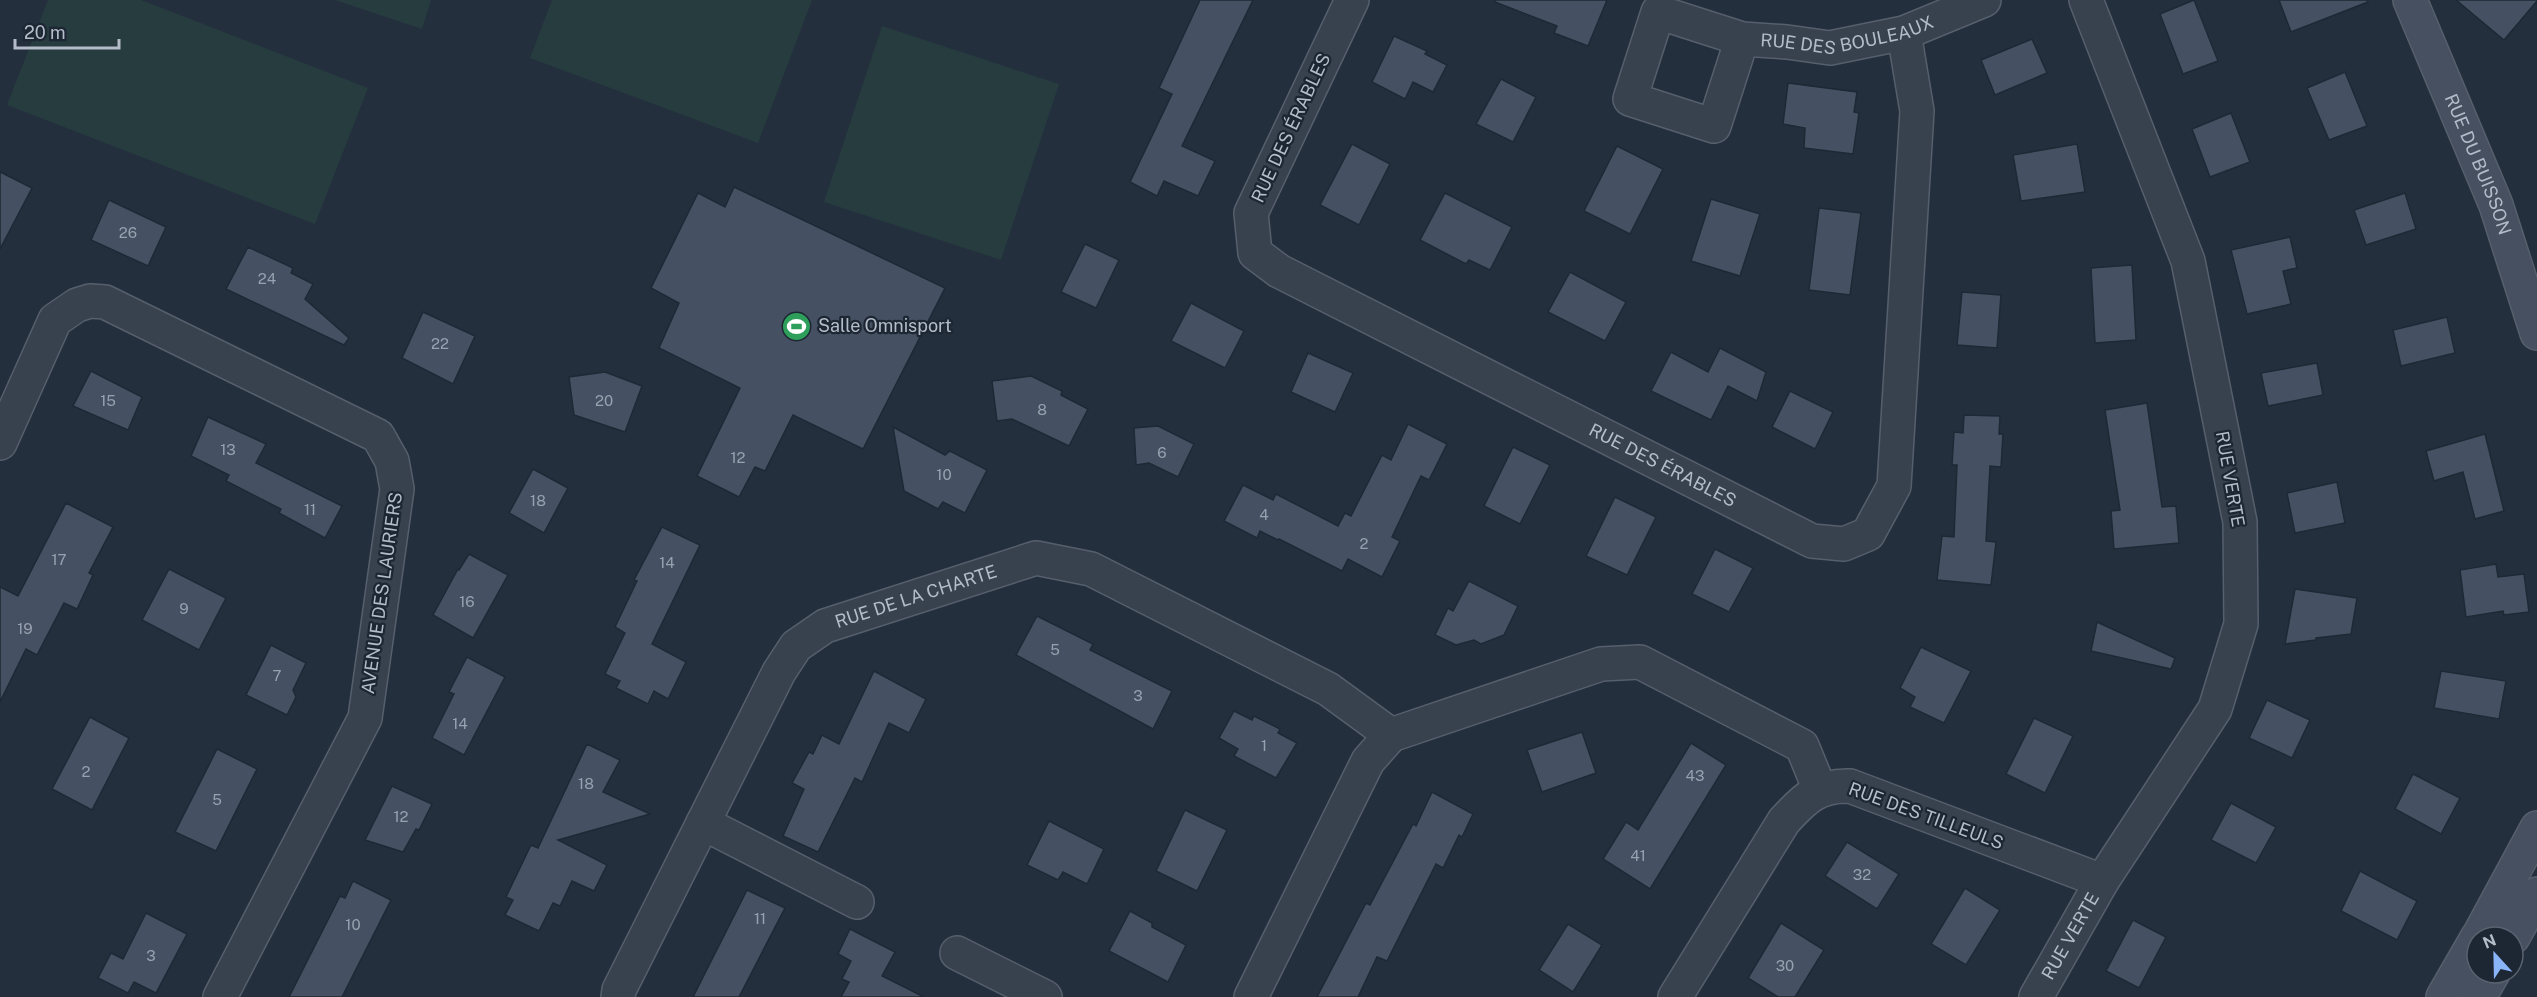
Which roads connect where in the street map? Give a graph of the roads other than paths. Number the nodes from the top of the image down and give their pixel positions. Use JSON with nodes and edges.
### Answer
{"nodes":[{"id":1,"x":1353,"y":0,"type":"edge"},
{"id":2,"x":1984,"y":0,"type":"edge"},
{"id":3,"x":2086,"y":0,"type":"edge"},
{"id":4,"x":2410,"y":0,"type":"edge"},
{"id":5,"x":1904,"y":33,"type":"junction"},
{"id":6,"x":1742,"y":39,"type":"dead end"},
{"id":7,"x":2536,"y":326,"type":"edge"},
{"id":8,"x":0,"y":443,"type":"edge"},
{"id":9,"x":1391,"y":735,"type":"junction"},
{"id":10,"x":1820,"y":790,"type":"junction"},
{"id":11,"x":703,"y":823,"type":"junction"},
{"id":12,"x":2537,"y":828,"type":"edge"},
{"id":13,"x":2102,"y":881,"type":"junction"},
{"id":14,"x":2537,"y":894,"type":"edge"},
{"id":15,"x":857,"y":902,"type":"dead end"},
{"id":16,"x":2484,"y":925,"type":"edge"},
{"id":17,"x":2520,"y":925,"type":"edge"},
{"id":18,"x":957,"y":953,"type":"dead end"},
{"id":19,"x":2465,"y":959,"type":"edge"},
{"id":20,"x":220,"y":997,"type":"edge"},
{"id":21,"x":618,"y":997,"type":"edge"},
{"id":22,"x":1045,"y":997,"type":"edge"},
{"id":23,"x":1251,"y":997,"type":"edge"},
{"id":24,"x":1674,"y":997,"type":"edge"},
{"id":25,"x":2036,"y":997,"type":"edge"},
{"id":26,"x":2443,"y":997,"type":"edge"}],
"edges":[{"from":1,"to":5,"type":"street","name":"RUE DES ÉRABLES"},
{"from":2,"to":5,"type":"street","name":"RUE DES BOULEAUX"},
{"from":3,"to":13,"type":"street","name":"RUE VERTE"},
{"from":4,"to":7,"type":"street","name":"RUE DU BUISSON"},
{"from":5,"to":6,"type":"street","name":"RUE DES BOULEAUX"},
{"from":8,"to":20,"type":"street","name":"AVENUE DES LAURIERS"},
{"from":9,"to":10,"type":"street"},
{"from":9,"to":11,"type":"street","name":"RUE DE LA CHARTE"},
{"from":9,"to":23,"type":"street"},
{"from":10,"to":13,"type":"street","name":"RUE DES TILLEULS"},
{"from":10,"to":24,"type":"street","name":"RUE DES TILLEULS"},
{"from":11,"to":15,"type":"street"},
{"from":11,"to":21,"type":"street","name":"RUE DE LA CHARTE"},
{"from":12,"to":16,"type":"street"},
{"from":13,"to":25,"type":"street","name":"RUE VERTE"},
{"from":14,"to":17,"type":"street"},
{"from":18,"to":22,"type":"street"},
{"from":19,"to":26,"type":"street"}]}
